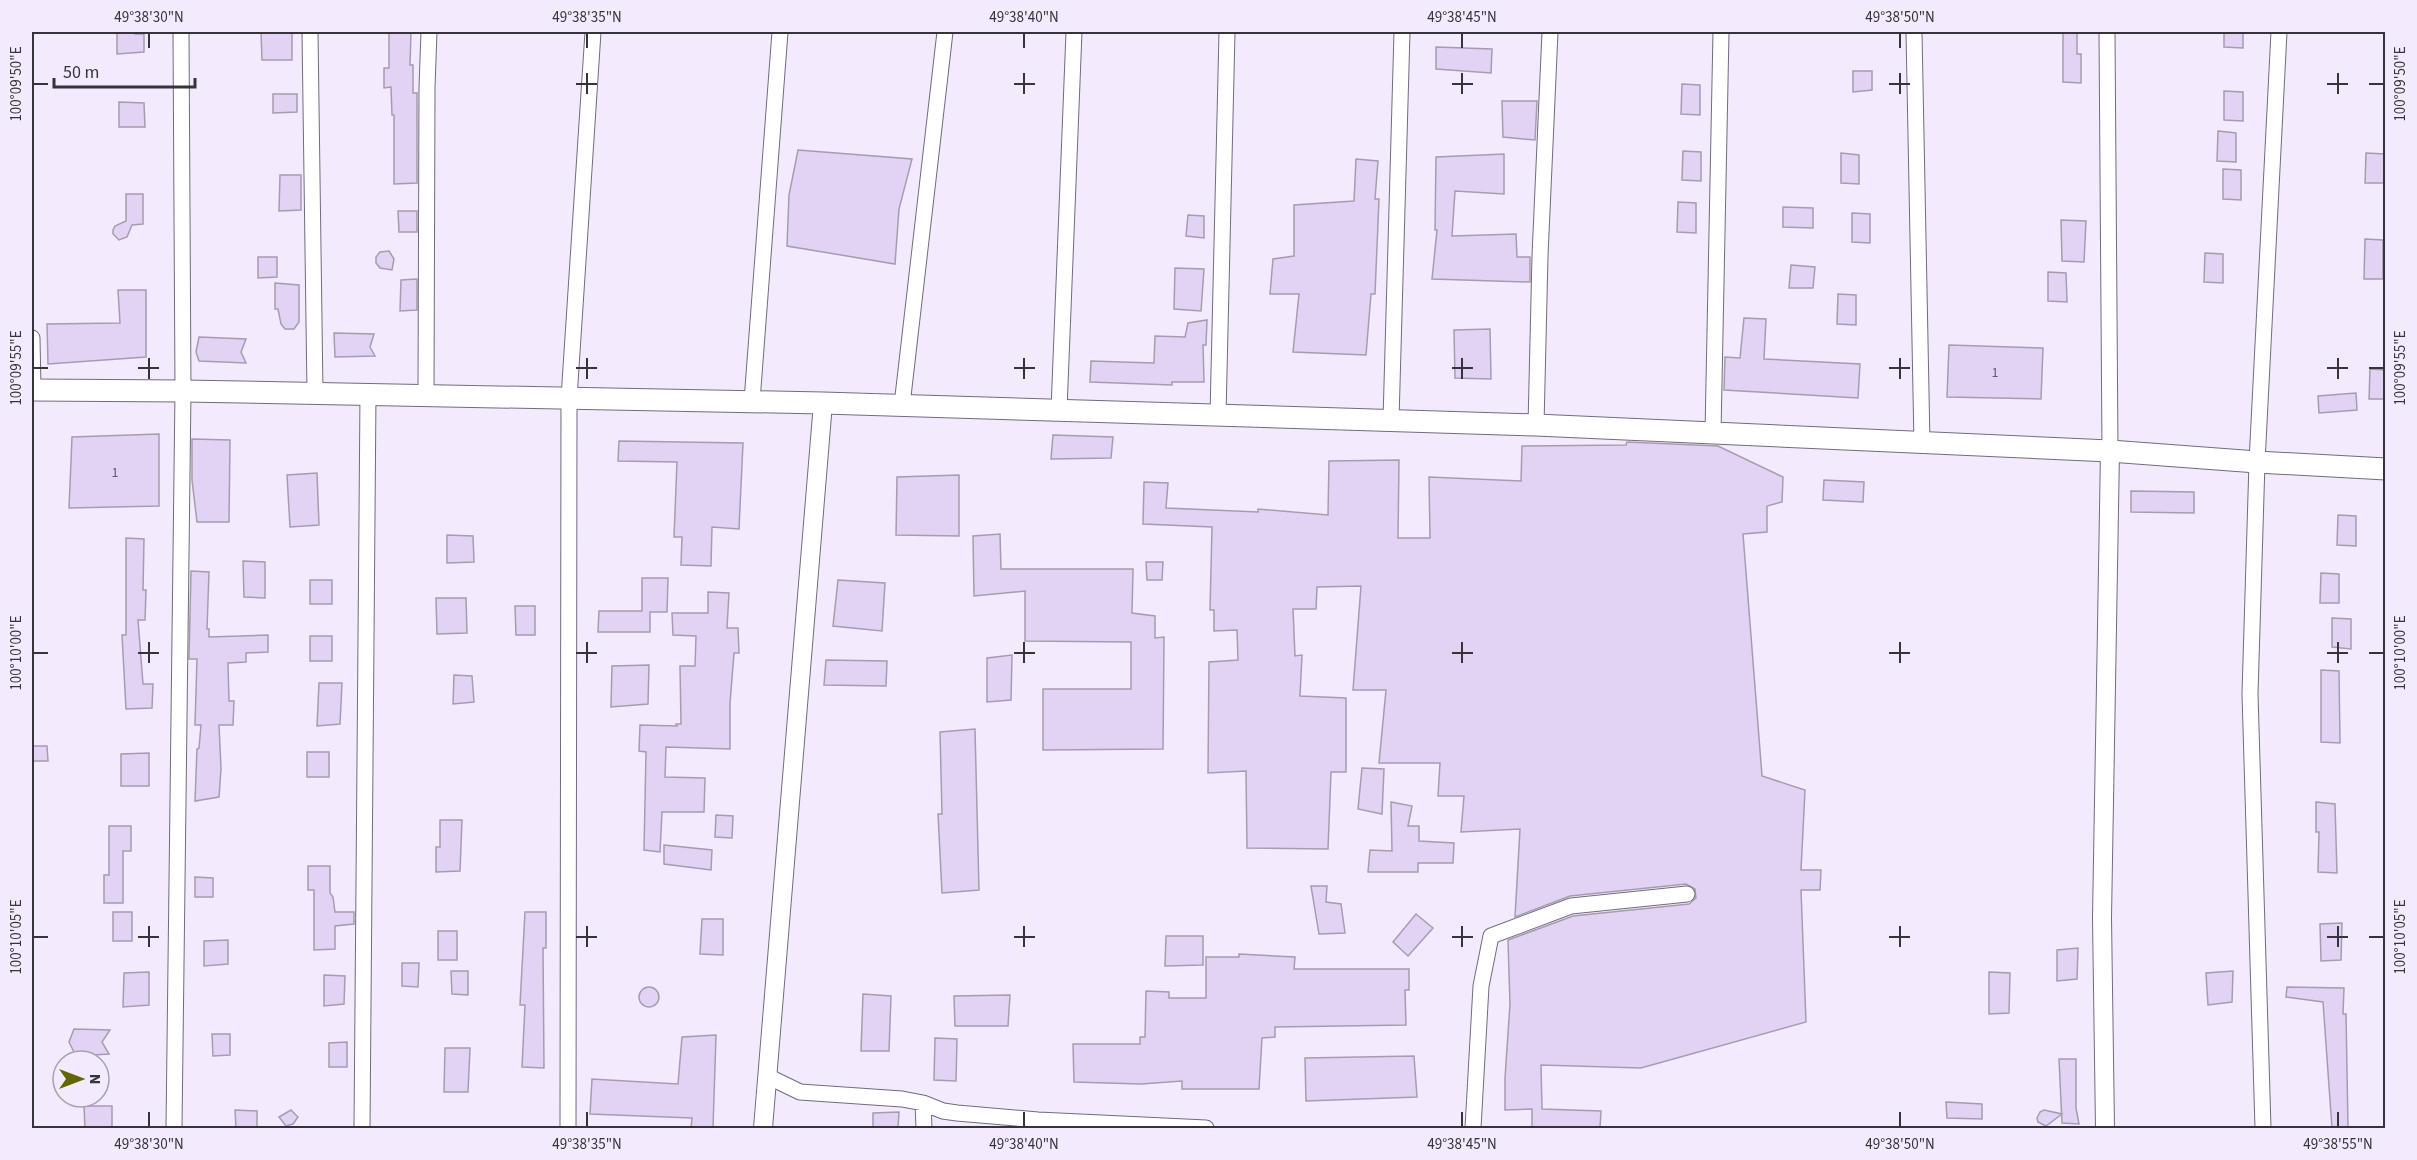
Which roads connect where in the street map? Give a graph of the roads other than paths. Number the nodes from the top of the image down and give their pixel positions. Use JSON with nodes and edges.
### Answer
{"nodes":[{"id":1,"x":181,"y":32,"type":"edge"},
{"id":2,"x":310,"y":32,"type":"edge"},
{"id":3,"x":429,"y":32,"type":"edge"},
{"id":4,"x":593,"y":32,"type":"edge"},
{"id":5,"x":780,"y":32,"type":"edge"},
{"id":6,"x":945,"y":32,"type":"edge"},
{"id":7,"x":1074,"y":32,"type":"edge"},
{"id":8,"x":1227,"y":32,"type":"edge"},
{"id":9,"x":1402,"y":32,"type":"edge"},
{"id":10,"x":1550,"y":32,"type":"edge"},
{"id":11,"x":1721,"y":32,"type":"edge"},
{"id":12,"x":1914,"y":32,"type":"edge"},
{"id":13,"x":2107,"y":32,"type":"edge"},
{"id":14,"x":2279,"y":32,"type":"edge"},
{"id":15,"x":32,"y":338,"type":"edge"},
{"id":16,"x":32,"y":390,"type":"edge"},
{"id":17,"x":183,"y":391,"type":"junction"},
{"id":18,"x":315,"y":393,"type":"junction"},
{"id":19,"x":368,"y":394,"type":"junction"},
{"id":20,"x":426,"y":395,"type":"junction"},
{"id":21,"x":569,"y":398,"type":"junction"},
{"id":22,"x":752,"y":401,"type":"junction"},
{"id":23,"x":823,"y":403,"type":"junction"},
{"id":24,"x":902,"y":405,"type":"junction"},
{"id":25,"x":1059,"y":410,"type":"junction"},
{"id":26,"x":1218,"y":415,"type":"junction"},
{"id":27,"x":1391,"y":420,"type":"junction"},
{"id":28,"x":1536,"y":425,"type":"junction"},
{"id":29,"x":1713,"y":433,"type":"junction"},
{"id":30,"x":1923,"y":444,"type":"junction"},
{"id":31,"x":2110,"y":451,"type":"junction"},
{"id":32,"x":2257,"y":462,"type":"junction"},
{"id":33,"x":2385,"y":469,"type":"edge"},
{"id":34,"x":1687,"y":894,"type":"dead end"},
{"id":35,"x":767,"y":1076,"type":"junction"},
{"id":36,"x":923,"y":1103,"type":"junction"},
{"id":37,"x":1038,"y":1124,"type":"edge"},
{"id":38,"x":174,"y":1128,"type":"edge"},
{"id":39,"x":362,"y":1128,"type":"edge"},
{"id":40,"x":568,"y":1128,"type":"edge"},
{"id":41,"x":763,"y":1128,"type":"edge"},
{"id":42,"x":924,"y":1128,"type":"edge"},
{"id":43,"x":1206,"y":1128,"type":"edge"},
{"id":44,"x":1473,"y":1128,"type":"edge"},
{"id":45,"x":2105,"y":1128,"type":"edge"},
{"id":46,"x":2263,"y":1128,"type":"edge"}],
"edges":[{"from":1,"to":17,"type":"street"},
{"from":2,"to":18,"type":"street"},
{"from":3,"to":20,"type":"street"},
{"from":4,"to":21,"type":"street"},
{"from":5,"to":22,"type":"street"},
{"from":6,"to":24,"type":"street"},
{"from":7,"to":25,"type":"street"},
{"from":8,"to":26,"type":"street"},
{"from":9,"to":27,"type":"street"},
{"from":10,"to":28,"type":"street"},
{"from":11,"to":29,"type":"street"},
{"from":12,"to":30,"type":"street"},
{"from":13,"to":31,"type":"street"},
{"from":14,"to":32,"type":"street"},
{"from":15,"to":16,"type":"street"},
{"from":16,"to":17,"type":"main road"},
{"from":17,"to":18,"type":"main road"},
{"from":17,"to":38,"type":"street"},
{"from":18,"to":19,"type":"main road"},
{"from":19,"to":20,"type":"main road"},
{"from":19,"to":39,"type":"street"},
{"from":20,"to":21,"type":"main road"},
{"from":21,"to":22,"type":"main road"},
{"from":21,"to":40,"type":"street"},
{"from":22,"to":23,"type":"main road"},
{"from":23,"to":24,"type":"main road"},
{"from":23,"to":35,"type":"street"},
{"from":24,"to":25,"type":"main road"},
{"from":25,"to":26,"type":"main road"},
{"from":26,"to":27,"type":"main road"},
{"from":27,"to":28,"type":"main road"},
{"from":28,"to":29,"type":"main road"},
{"from":29,"to":30,"type":"main road"},
{"from":30,"to":31,"type":"main road"},
{"from":31,"to":32,"type":"main road"},
{"from":31,"to":45,"type":"street"},
{"from":32,"to":33,"type":"main road"},
{"from":32,"to":46,"type":"street"},
{"from":34,"to":44,"type":"street"},
{"from":35,"to":36,"type":"street"},
{"from":35,"to":41,"type":"street"},
{"from":36,"to":37,"type":"street"},
{"from":36,"to":42,"type":"street"},
{"from":37,"to":43,"type":"street"}]}
